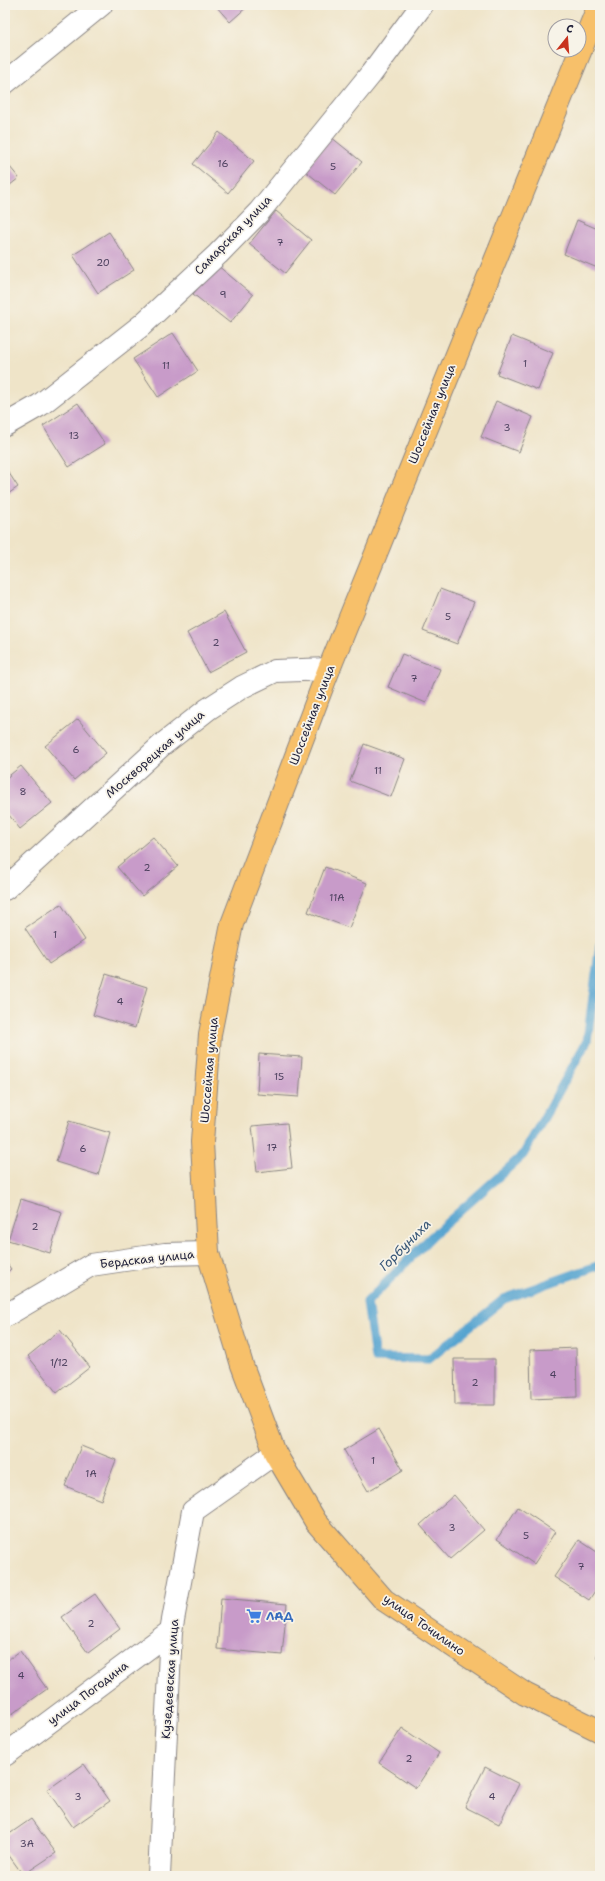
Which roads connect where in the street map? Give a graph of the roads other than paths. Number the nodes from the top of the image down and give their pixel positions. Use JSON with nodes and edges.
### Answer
{"nodes":[{"id":1,"x":101,"y":5,"type":"edge"},
{"id":2,"x":422,"y":5,"type":"edge"},
{"id":3,"x":598,"y":5,"type":"edge"},
{"id":4,"x":5,"y":83,"type":"edge"},
{"id":5,"x":5,"y":425,"type":"edge"},
{"id":6,"x":329,"y":669,"type":"junction"},
{"id":7,"x":5,"y":889,"type":"edge"},
{"id":8,"x":208,"y":1253,"type":"junction"},
{"id":9,"x":5,"y":1316,"type":"edge"},
{"id":10,"x":275,"y":1453,"type":"junction"},
{"id":11,"x":171,"y":1631,"type":"junction"},
{"id":12,"x":600,"y":1731,"type":"edge"},
{"id":13,"x":5,"y":1755,"type":"edge"},
{"id":14,"x":159,"y":1876,"type":"edge"}],
"edges":[{"from":1,"to":4,"type":"street"},
{"from":2,"to":5,"type":"street","name":"Самарская улица"},
{"from":3,"to":6,"type":"main road","name":"Шоссейная улица"},
{"from":6,"to":7,"type":"street","name":"Москворецкая улица"},
{"from":6,"to":8,"type":"main road","name":"Шоссейная улица"},
{"from":8,"to":9,"type":"street","name":"Бердская улица"},
{"from":8,"to":10,"type":"main road","name":"Шоссейная улица"},
{"from":10,"to":11,"type":"street","name":"Кузедеевская улица"},
{"from":10,"to":12,"type":"main road","name":"улица Точилино"},
{"from":11,"to":13,"type":"street","name":"улица Погодина"},
{"from":11,"to":14,"type":"street","name":"Кузедеевская улица"}]}
